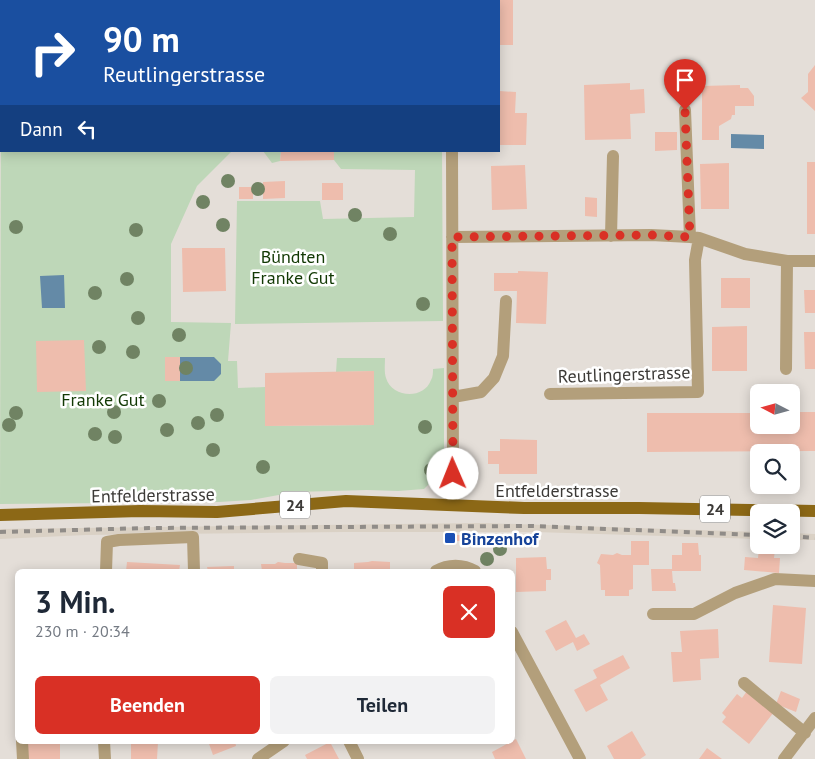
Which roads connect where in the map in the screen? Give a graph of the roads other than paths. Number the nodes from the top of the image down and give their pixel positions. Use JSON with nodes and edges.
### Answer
{"nodes":[{"id":1,"x":685,"y":110,"type":"dead end"},
{"id":2,"x":452,"y":152,"type":"edge"},
{"id":3,"x":613,"y":156,"type":"dead end"},
{"id":4,"x":611,"y":236,"type":"junction"},
{"id":5,"x":452,"y":237,"type":"junction"},
{"id":6,"x":694,"y":238,"type":"junction"},
{"id":7,"x":815,"y":260,"type":"edge"},
{"id":8,"x":787,"y":261,"type":"junction"},
{"id":9,"x":506,"y":301,"type":"dead end"},
{"id":10,"x":786,"y":369,"type":"dead end"},
{"id":11,"x":550,"y":394,"type":"dead end"},
{"id":12,"x":453,"y":397,"type":"junction"},
{"id":13,"x":451,"y":505,"type":"junction"},
{"id":14,"x":815,"y":511,"type":"edge"},
{"id":15,"x":0,"y":515,"type":"edge"},
{"id":16,"x":299,"y":560,"type":"dead end"},
{"id":17,"x":106,"y":569,"type":"edge"},
{"id":18,"x":194,"y":569,"type":"edge"},
{"id":19,"x":322,"y":569,"type":"edge"},
{"id":20,"x":441,"y":569,"type":"edge"},
{"id":21,"x":470,"y":569,"type":"edge"},
{"id":22,"x":815,"y":581,"type":"edge"},
{"id":23,"x":653,"y":614,"type":"dead end"},
{"id":24,"x":515,"y":638,"type":"edge"},
{"id":25,"x":744,"y":683,"type":"dead end"},
{"id":26,"x":815,"y":718,"type":"edge"},
{"id":27,"x":804,"y":733,"type":"junction"},
{"id":28,"x":22,"y":744,"type":"edge"},
{"id":29,"x":104,"y":744,"type":"edge"},
{"id":30,"x":280,"y":744,"type":"edge"},
{"id":31,"x":350,"y":744,"type":"edge"},
{"id":32,"x":23,"y":759,"type":"edge"},
{"id":33,"x":105,"y":759,"type":"edge"},
{"id":34,"x":258,"y":759,"type":"edge"},
{"id":35,"x":358,"y":759,"type":"edge"},
{"id":36,"x":580,"y":759,"type":"edge"},
{"id":37,"x":784,"y":759,"type":"edge"}],
"edges":[{"from":1,"to":6,"type":"street","name":"Reutlingerstrasse"},
{"from":2,"to":5,"type":"street"},
{"from":3,"to":4,"type":"street"},
{"from":4,"to":5,"type":"street"},
{"from":4,"to":6,"type":"street"},
{"from":5,"to":12,"type":"street"},
{"from":6,"to":8,"type":"street"},
{"from":6,"to":11,"type":"street","name":"Reutlingerstrasse"},
{"from":7,"to":8,"type":"street"},
{"from":8,"to":10,"type":"street"},
{"from":9,"to":12,"type":"street"},
{"from":12,"to":13,"type":"street"},
{"from":13,"to":14,"type":"main road","name":"Entfelderstrasse","number":"24"},
{"from":13,"to":15,"type":"main road","name":"Entfelderstrasse","number":"24"},
{"from":16,"to":19,"type":"street"},
{"from":17,"to":18,"type":"street"},
{"from":20,"to":21,"type":"street"},
{"from":22,"to":23,"type":"street"},
{"from":24,"to":36,"type":"street"},
{"from":25,"to":27,"type":"street"},
{"from":26,"to":27,"type":"street"},
{"from":27,"to":37,"type":"street"},
{"from":28,"to":32,"type":"street"},
{"from":29,"to":33,"type":"street"},
{"from":30,"to":34,"type":"street"},
{"from":31,"to":35,"type":"street"}]}
